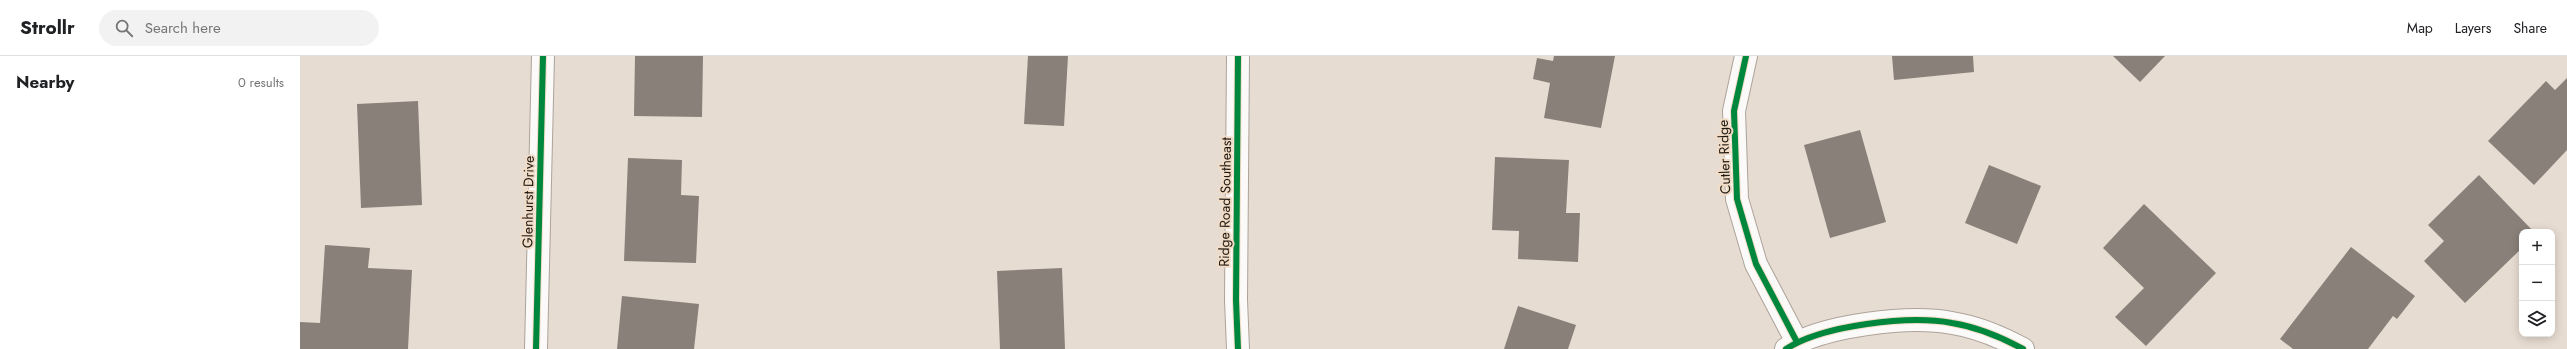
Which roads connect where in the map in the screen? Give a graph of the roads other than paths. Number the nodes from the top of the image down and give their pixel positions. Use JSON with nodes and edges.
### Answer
{"nodes":[{"id":1,"x":543,"y":56,"type":"edge"},
{"id":2,"x":1238,"y":56,"type":"edge"},
{"id":3,"x":1746,"y":56,"type":"edge"},
{"id":4,"x":1791,"y":346,"type":"edge"},
{"id":5,"x":536,"y":349,"type":"edge"},
{"id":6,"x":1238,"y":349,"type":"edge"},
{"id":7,"x":2023,"y":349,"type":"edge"}],
"edges":[{"from":1,"to":5,"type":"street","name":"Glenhurst Drive"},
{"from":2,"to":6,"type":"street","name":"Ridge Road Southeast"},
{"from":3,"to":4,"type":"street","name":"Cutler Ridge"},
{"from":4,"to":7,"type":"street"}]}
